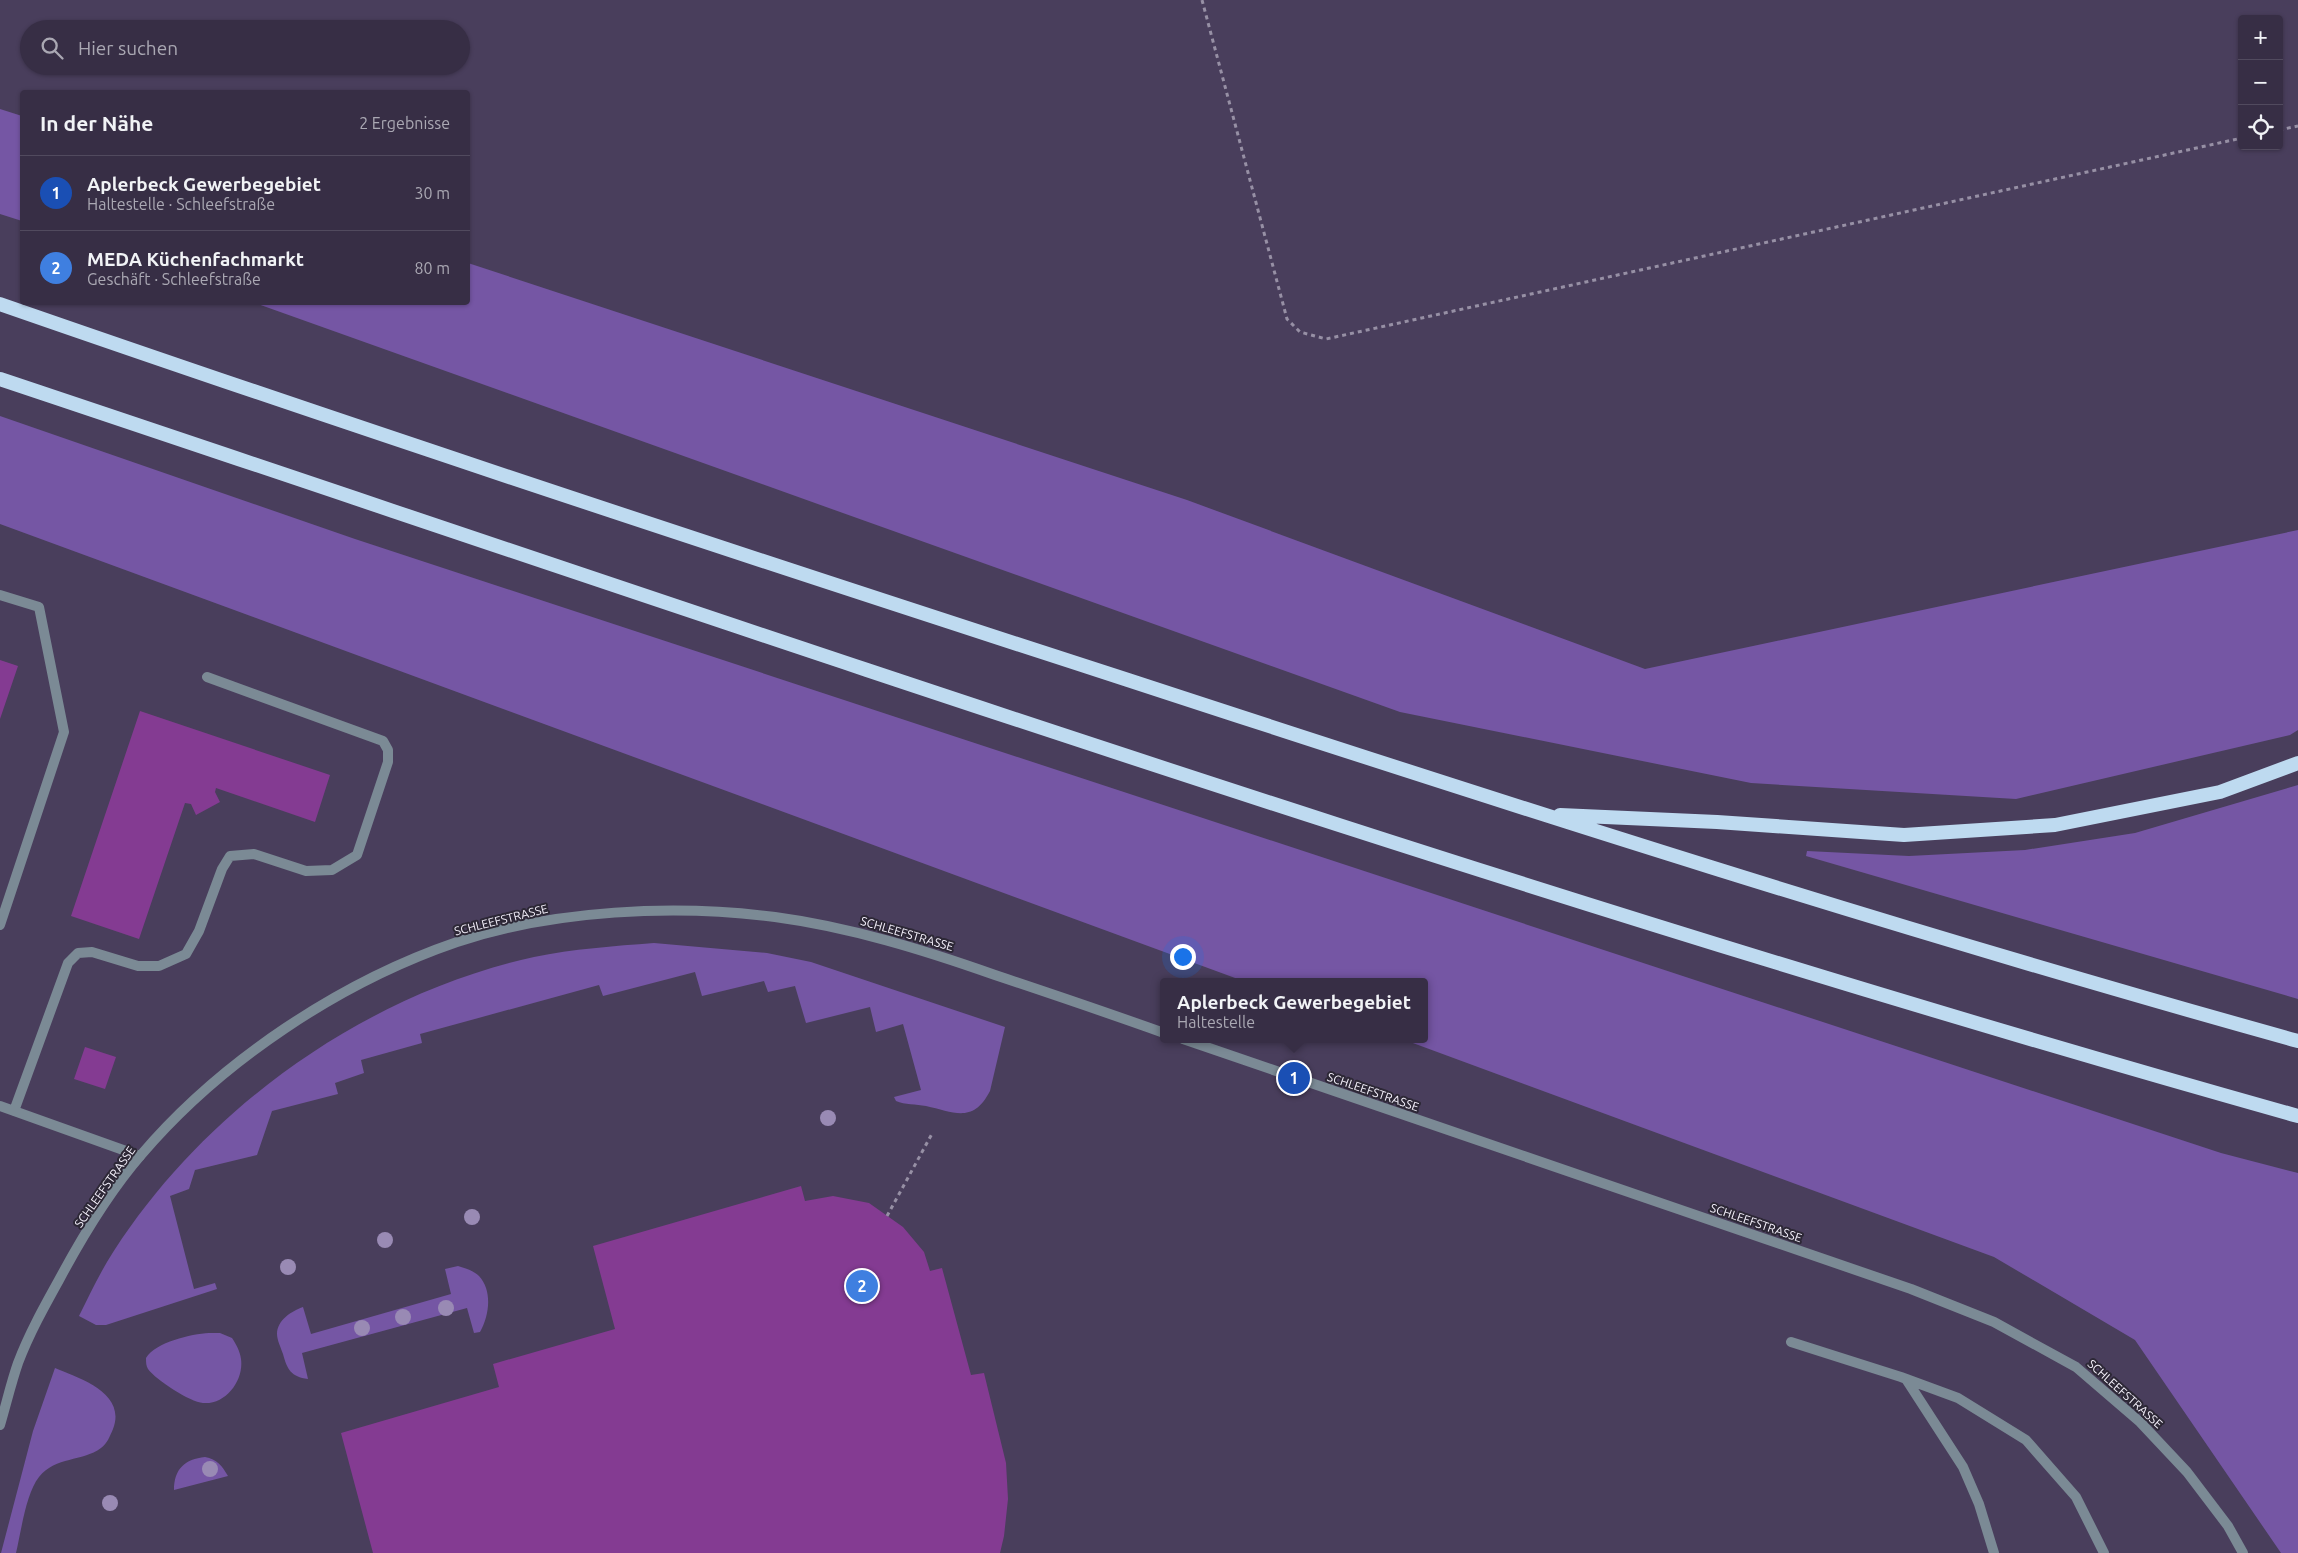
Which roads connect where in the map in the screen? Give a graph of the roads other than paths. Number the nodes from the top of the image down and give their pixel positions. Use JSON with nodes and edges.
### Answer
{"nodes":[{"id":1,"x":0,"y":304,"type":"edge"},
{"id":2,"x":0,"y":378,"type":"edge"},
{"id":3,"x":0,"y":595,"type":"edge"},
{"id":4,"x":207,"y":677,"type":"dead end"},
{"id":5,"x":2298,"y":763,"type":"edge"},
{"id":6,"x":1540,"y":815,"type":"junction"},
{"id":7,"x":0,"y":925,"type":"edge"},
{"id":8,"x":1160,"y":1032,"type":"edge"},
{"id":9,"x":2298,"y":1041,"type":"edge"},
{"id":10,"x":1195,"y":1043,"type":"edge"},
{"id":11,"x":0,"y":1106,"type":"edge"},
{"id":12,"x":14,"y":1111,"type":"junction"},
{"id":13,"x":2298,"y":1116,"type":"edge"},
{"id":14,"x":140,"y":1156,"type":"junction"},
{"id":15,"x":1791,"y":1342,"type":"dead end"},
{"id":16,"x":1906,"y":1379,"type":"junction"},
{"id":17,"x":0,"y":1425,"type":"edge"},
{"id":18,"x":1994,"y":1553,"type":"edge"},
{"id":19,"x":2104,"y":1553,"type":"edge"},
{"id":20,"x":2243,"y":1553,"type":"edge"}],
"edges":[{"from":1,"to":6,"type":"highway"},
{"from":2,"to":13,"type":"highway"},
{"from":3,"to":7,"type":"street"},
{"from":4,"to":12,"type":"street"},
{"from":5,"to":6,"type":"highway"},
{"from":6,"to":9,"type":"highway"},
{"from":8,"to":14,"type":"street","name":"SCHLEEFSTRASSE"},
{"from":10,"to":20,"type":"street","name":"SCHLEEFSTRASSE"},
{"from":11,"to":12,"type":"street"},
{"from":12,"to":14,"type":"street"},
{"from":14,"to":17,"type":"street","name":"SCHLEEFSTRASSE"},
{"from":15,"to":16,"type":"street"},
{"from":16,"to":18,"type":"street"},
{"from":16,"to":19,"type":"street"}]}
